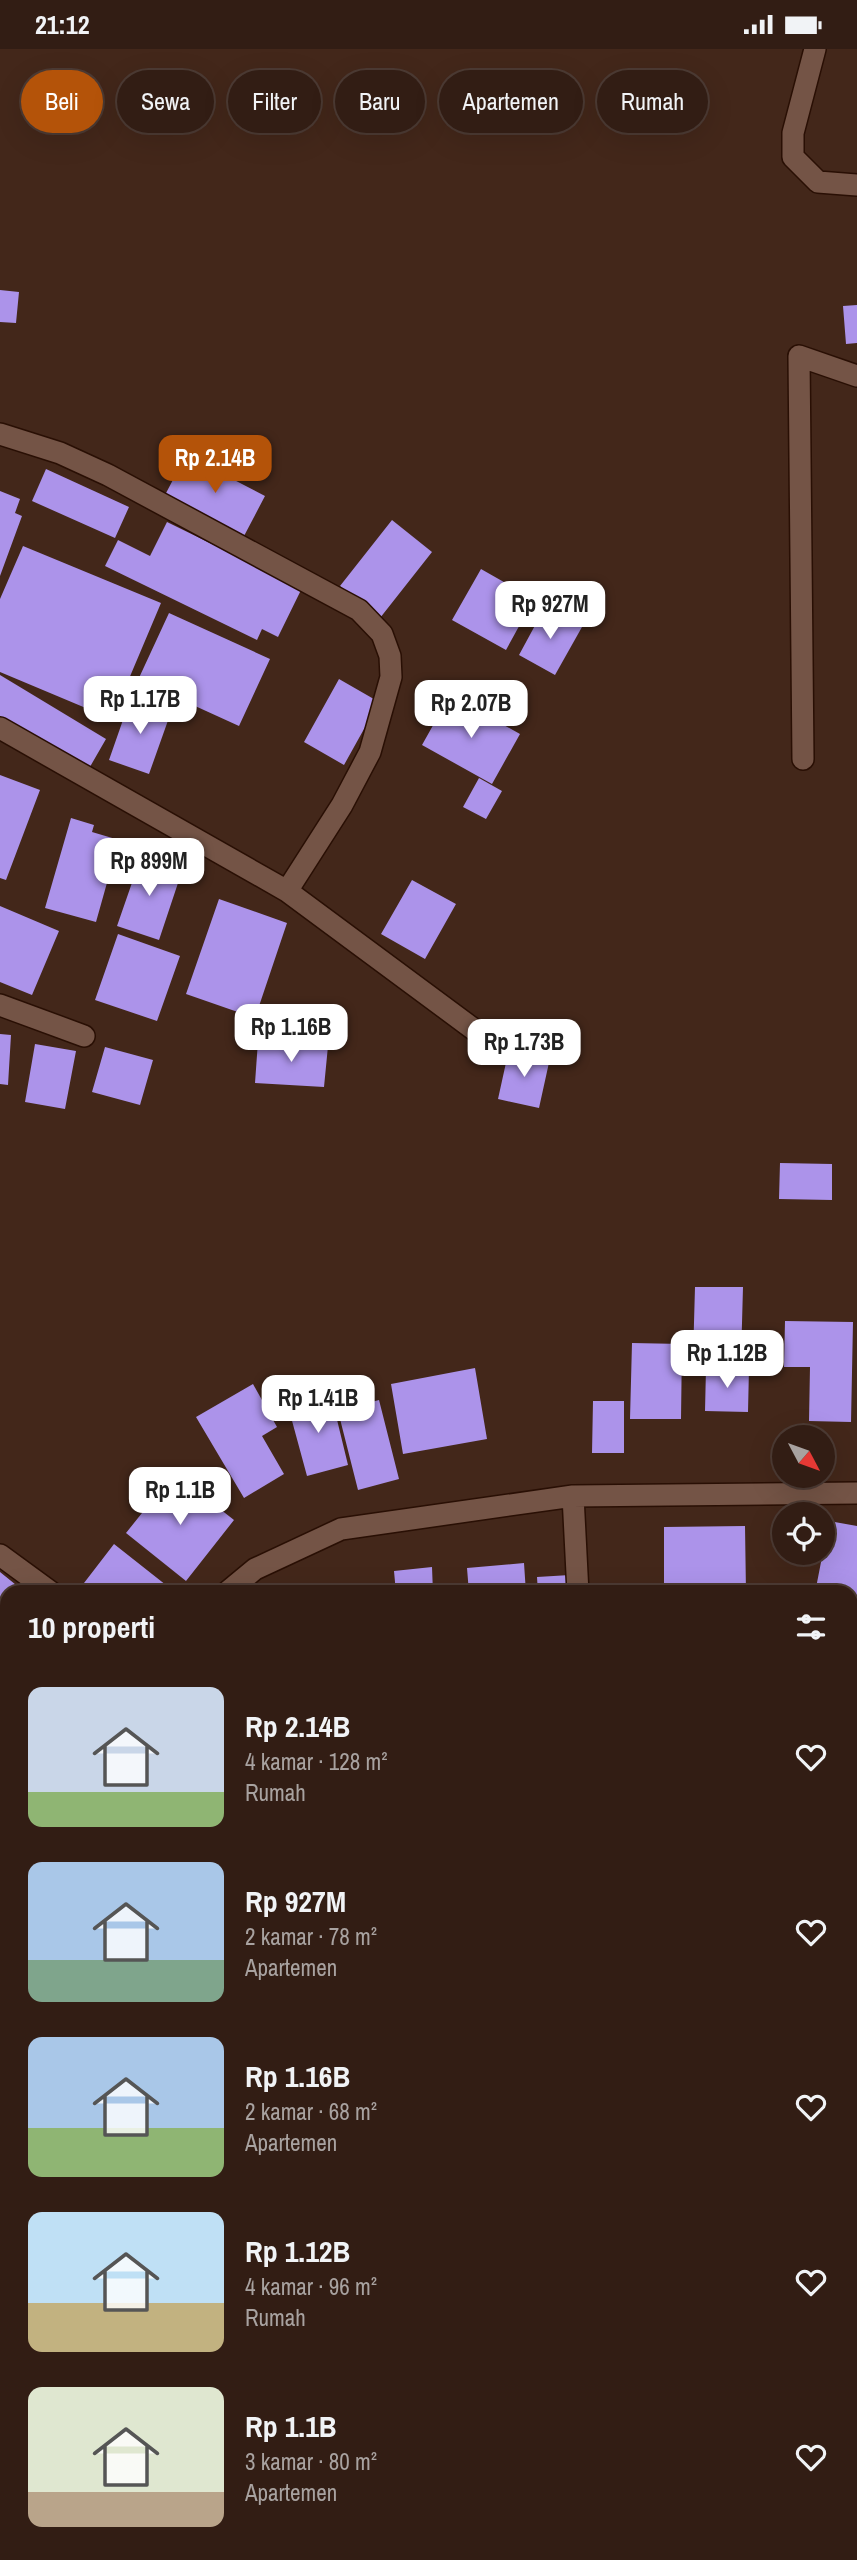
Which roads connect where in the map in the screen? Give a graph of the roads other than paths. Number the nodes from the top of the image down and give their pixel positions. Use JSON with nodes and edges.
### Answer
{"nodes":[{"id":1,"x":815,"y":49,"type":"edge"},
{"id":2,"x":857,"y":184,"type":"edge"},
{"id":3,"x":857,"y":376,"type":"edge"},
{"id":4,"x":0,"y":433,"type":"edge"},
{"id":5,"x":0,"y":728,"type":"edge"},
{"id":6,"x":803,"y":759,"type":"dead end"},
{"id":7,"x":287,"y":891,"type":"junction"},
{"id":8,"x":0,"y":1005,"type":"edge"},
{"id":9,"x":476,"y":1031,"type":"dead end"},
{"id":10,"x":84,"y":1036,"type":"dead end"},
{"id":11,"x":857,"y":1493,"type":"edge"},
{"id":12,"x":573,"y":1496,"type":"junction"},
{"id":13,"x":0,"y":1555,"type":"edge"},
{"id":14,"x":41,"y":1585,"type":"edge"},
{"id":15,"x":236,"y":1585,"type":"edge"},
{"id":16,"x":578,"y":1585,"type":"edge"}],
"edges":[{"from":1,"to":2,"type":"street"},
{"from":3,"to":6,"type":"street"},
{"from":4,"to":7,"type":"street"},
{"from":5,"to":7,"type":"street"},
{"from":7,"to":9,"type":"street"},
{"from":8,"to":10,"type":"street"},
{"from":11,"to":12,"type":"street"},
{"from":12,"to":15,"type":"street"},
{"from":12,"to":16,"type":"street"},
{"from":13,"to":14,"type":"street"}]}
